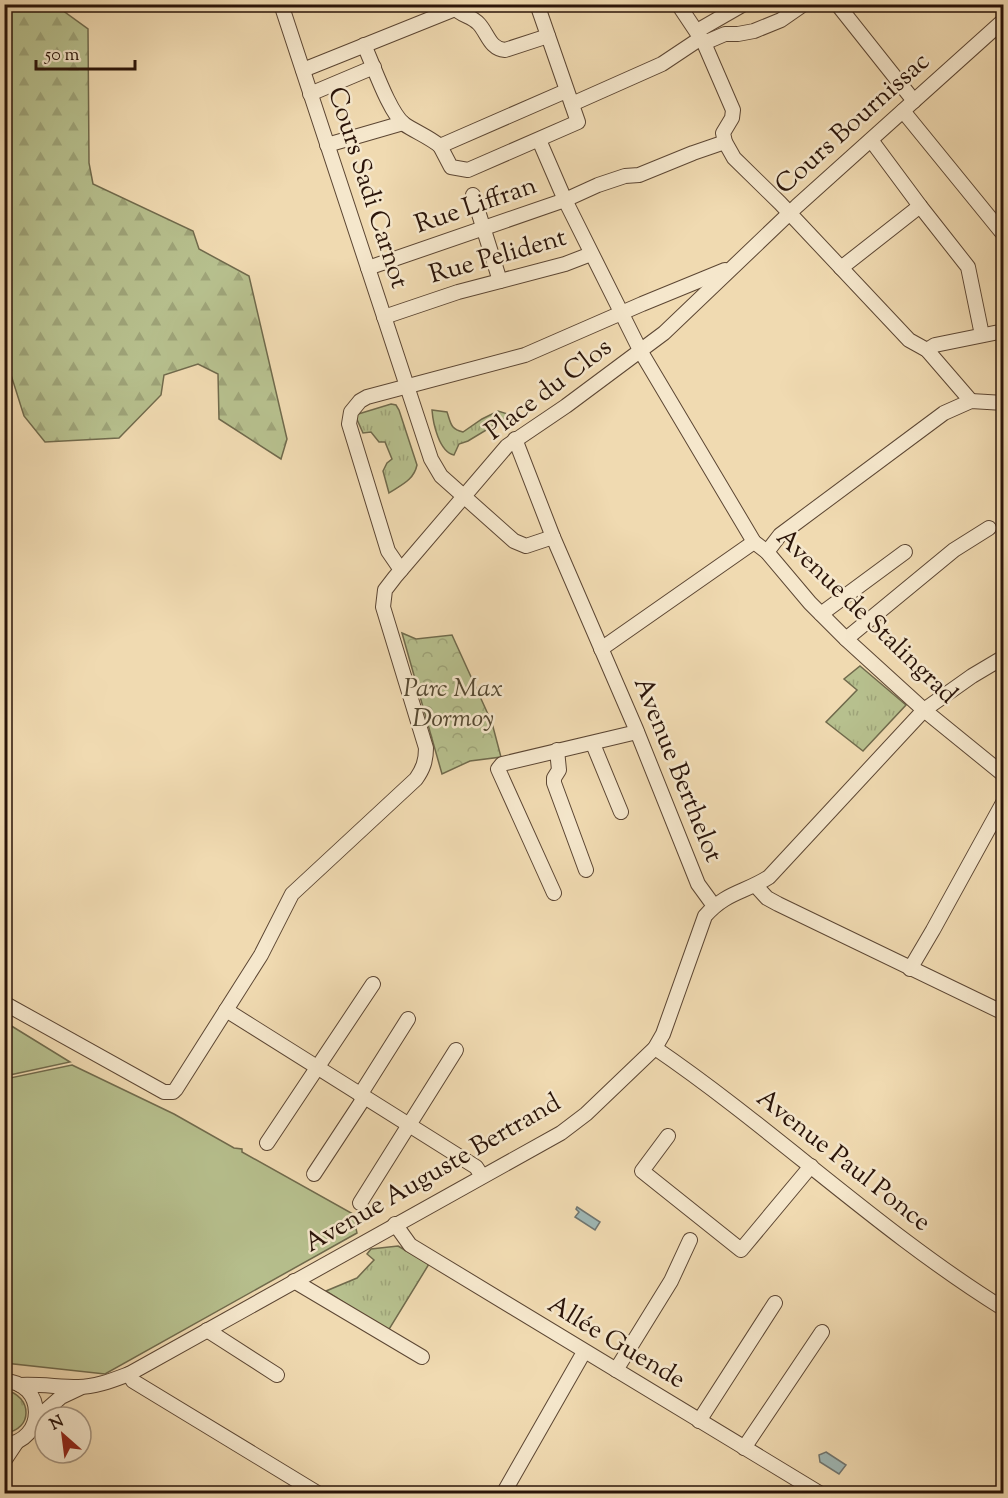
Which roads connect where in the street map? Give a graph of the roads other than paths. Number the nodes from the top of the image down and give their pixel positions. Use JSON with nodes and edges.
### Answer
{"nodes":[{"id":1,"x":281,"y":4,"type":"edge"},
{"id":2,"x":537,"y":4,"type":"edge"},
{"id":3,"x":678,"y":4,"type":"edge"},
{"id":4,"x":744,"y":4,"type":"edge"},
{"id":5,"x":804,"y":4,"type":"edge"},
{"id":6,"x":837,"y":5,"type":"edge"},
{"id":7,"x":453,"y":7,"type":"edge"},
{"id":8,"x":722,"y":18,"type":"junction"},
{"id":9,"x":1004,"y":20,"type":"edge"},
{"id":10,"x":725,"y":34,"type":"junction"},
{"id":11,"x":548,"y":36,"type":"junction"},
{"id":12,"x":701,"y":37,"type":"junction"},
{"id":13,"x":364,"y":45,"type":"junction"},
{"id":14,"x":374,"y":67,"type":"junction"},
{"id":15,"x":303,"y":70,"type":"junction"},
{"id":16,"x":310,"y":94,"type":"junction"},
{"id":17,"x":569,"y":98,"type":"junction"},
{"id":18,"x":908,"y":106,"type":"junction"},
{"id":19,"x":403,"y":123,"type":"junction"},
{"id":20,"x":539,"y":140,"type":"junction"},
{"id":21,"x":871,"y":140,"type":"junction"},
{"id":22,"x":725,"y":142,"type":"junction"},
{"id":23,"x":327,"y":145,"type":"junction"},
{"id":24,"x":440,"y":146,"type":"junction"},
{"id":25,"x":474,"y":195,"type":"dead end"},
{"id":26,"x":565,"y":200,"type":"junction"},
{"id":27,"x":920,"y":206,"type":"junction"},
{"id":28,"x":790,"y":213,"type":"junction"},
{"id":29,"x":483,"y":228,"type":"junction"},
{"id":30,"x":1004,"y":235,"type":"edge"},
{"id":31,"x":591,"y":254,"type":"junction"},
{"id":32,"x":735,"y":266,"type":"junction"},
{"id":33,"x":841,"y":267,"type":"junction"},
{"id":34,"x":368,"y":268,"type":"junction"},
{"id":35,"x":500,"y":281,"type":"junction"},
{"id":36,"x":621,"y":313,"type":"junction"},
{"id":37,"x":384,"y":317,"type":"junction"},
{"id":38,"x":1004,"y":331,"type":"edge"},
{"id":39,"x":982,"y":335,"type":"junction"},
{"id":40,"x":927,"y":350,"type":"junction"},
{"id":41,"x":641,"y":352,"type":"junction"},
{"id":42,"x":406,"y":386,"type":"junction"},
{"id":43,"x":971,"y":401,"type":"junction"},
{"id":44,"x":1004,"y":403,"type":"edge"},
{"id":45,"x":515,"y":439,"type":"junction"},
{"id":46,"x":464,"y":496,"type":"junction"},
{"id":47,"x":989,"y":528,"type":"dead end"},
{"id":48,"x":553,"y":537,"type":"junction"},
{"id":49,"x":754,"y":542,"type":"junction"},
{"id":50,"x":767,"y":552,"type":"junction"},
{"id":51,"x":905,"y":552,"type":"dead end"},
{"id":52,"x":401,"y":570,"type":"junction"},
{"id":53,"x":821,"y":614,"type":"junction"},
{"id":54,"x":846,"y":639,"type":"junction"},
{"id":55,"x":601,"y":649,"type":"junction"},
{"id":56,"x":1004,"y":657,"type":"edge"},
{"id":57,"x":924,"y":711,"type":"junction"},
{"id":58,"x":637,"y":732,"type":"junction"},
{"id":59,"x":593,"y":744,"type":"junction"},
{"id":60,"x":557,"y":750,"type":"junction"},
{"id":61,"x":1004,"y":775,"type":"edge"},
{"id":62,"x":1004,"y":801,"type":"edge"},
{"id":63,"x":621,"y":812,"type":"dead end"},
{"id":64,"x":586,"y":870,"type":"dead end"},
{"id":65,"x":756,"y":886,"type":"junction"},
{"id":66,"x":554,"y":893,"type":"dead end"},
{"id":67,"x":714,"y":906,"type":"junction"},
{"id":68,"x":910,"y":969,"type":"junction"},
{"id":69,"x":374,"y":984,"type":"dead end"},
{"id":70,"x":4,"y":1002,"type":"edge"},
{"id":71,"x":226,"y":1010,"type":"junction"},
{"id":72,"x":1004,"y":1013,"type":"edge"},
{"id":73,"x":408,"y":1018,"type":"dead end"},
{"id":74,"x":655,"y":1048,"type":"junction"},
{"id":75,"x":456,"y":1050,"type":"dead end"},
{"id":76,"x":317,"y":1068,"type":"junction"},
{"id":77,"x":362,"y":1096,"type":"junction"},
{"id":78,"x":409,"y":1125,"type":"junction"},
{"id":79,"x":668,"y":1136,"type":"dead end"},
{"id":80,"x":267,"y":1143,"type":"dead end"},
{"id":81,"x":811,"y":1166,"type":"junction"},
{"id":82,"x":314,"y":1174,"type":"dead end"},
{"id":83,"x":482,"y":1176,"type":"junction"},
{"id":84,"x":360,"y":1203,"type":"dead end"},
{"id":85,"x":395,"y":1224,"type":"junction"},
{"id":86,"x":690,"y":1239,"type":"dead end"},
{"id":87,"x":294,"y":1281,"type":"junction"},
{"id":88,"x":775,"y":1303,"type":"dead end"},
{"id":89,"x":1004,"y":1309,"type":"edge"},
{"id":90,"x":207,"y":1330,"type":"junction"},
{"id":91,"x":822,"y":1332,"type":"dead end"},
{"id":92,"x":584,"y":1352,"type":"junction"},
{"id":93,"x":422,"y":1357,"type":"dead end"},
{"id":94,"x":616,"y":1370,"type":"junction"},
{"id":95,"x":129,"y":1374,"type":"junction"},
{"id":96,"x":277,"y":1375,"type":"dead end"},
{"id":97,"x":4,"y":1381,"type":"edge"},
{"id":98,"x":20,"y":1385,"type":"junction"},
{"id":99,"x":80,"y":1387,"type":"junction"},
{"id":100,"x":35,"y":1405,"type":"edge"},
{"id":101,"x":52,"y":1405,"type":"edge"},
{"id":102,"x":699,"y":1421,"type":"junction"},
{"id":103,"x":33,"y":1426,"type":"edge"},
{"id":104,"x":10,"y":1444,"type":"edge"},
{"id":105,"x":744,"y":1448,"type":"junction"},
{"id":106,"x":4,"y":1461,"type":"edge"},
{"id":107,"x":319,"y":1494,"type":"edge"},
{"id":108,"x":503,"y":1494,"type":"edge"},
{"id":109,"x":822,"y":1494,"type":"edge"}],
"edges":[{"from":1,"to":15,"type":"street","name":"Cours Sadi Carnot"},
{"from":2,"to":11,"type":"street"},
{"from":3,"to":12,"type":"street"},
{"from":4,"to":8,"type":"street"},
{"from":5,"to":10,"type":"street"},
{"from":6,"to":18,"type":"street"},
{"from":7,"to":11,"type":"street"},
{"from":7,"to":13,"type":"street"},
{"from":8,"to":10,"type":"street"},
{"from":8,"to":12,"type":"street"},
{"from":9,"to":18,"type":"street","name":"Cours Bournissac"},
{"from":10,"to":12,"type":"street"},
{"from":11,"to":17,"type":"street"},
{"from":12,"to":17,"type":"street"},
{"from":12,"to":22,"type":"street"},
{"from":13,"to":14,"type":"street"},
{"from":13,"to":15,"type":"street"},
{"from":14,"to":16,"type":"street"},
{"from":14,"to":19,"type":"street"},
{"from":15,"to":16,"type":"street","name":"Cours Sadi Carnot"},
{"from":16,"to":23,"type":"street","name":"Cours Sadi Carnot"},
{"from":17,"to":20,"type":"street"},
{"from":17,"to":24,"type":"street"},
{"from":18,"to":21,"type":"street","name":"Cours Bournissac"},
{"from":18,"to":30,"type":"street"},
{"from":19,"to":23,"type":"street"},
{"from":19,"to":24,"type":"street"},
{"from":20,"to":24,"type":"street"},
{"from":20,"to":26,"type":"street"},
{"from":21,"to":27,"type":"street"},
{"from":21,"to":28,"type":"street","name":"Cours Bournissac"},
{"from":22,"to":26,"type":"street","name":"Rue Liffran"},
{"from":22,"to":28,"type":"street"},
{"from":23,"to":34,"type":"street","name":"Cours Sadi Carnot"},
{"from":25,"to":29,"type":"street"},
{"from":26,"to":29,"type":"street","name":"Rue Liffran"},
{"from":26,"to":31,"type":"street"},
{"from":27,"to":33,"type":"street"},
{"from":27,"to":39,"type":"street"},
{"from":28,"to":32,"type":"street","name":"Cours Bournissac"},
{"from":28,"to":33,"type":"street"},
{"from":29,"to":34,"type":"street","name":"Rue Liffran"},
{"from":29,"to":35,"type":"street"},
{"from":31,"to":35,"type":"street","name":"Rue Pelident"},
{"from":31,"to":36,"type":"street"},
{"from":32,"to":36,"type":"street","name":"Cours Bournissac"},
{"from":32,"to":41,"type":"street","name":"Cours Bournissac"},
{"from":33,"to":40,"type":"street"},
{"from":34,"to":37,"type":"street","name":"Cours Sadi Carnot"},
{"from":35,"to":37,"type":"street","name":"Rue Pelident"},
{"from":36,"to":41,"type":"street","name":"Place du Clos"},
{"from":36,"to":42,"type":"street","name":"Place du Clos"},
{"from":37,"to":42,"type":"street","name":"Cours Sadi Carnot"},
{"from":38,"to":39,"type":"street"},
{"from":39,"to":40,"type":"street"},
{"from":40,"to":43,"type":"street"},
{"from":41,"to":45,"type":"street","name":"Place du Clos"},
{"from":41,"to":49,"type":"street","name":"Avenue de Stalingrad"},
{"from":42,"to":46,"type":"street"},
{"from":42,"to":52,"type":"street","name":"Place du Clos"},
{"from":43,"to":44,"type":"street"},
{"from":43,"to":50,"type":"street"},
{"from":45,"to":46,"type":"street","name":"Place du Clos"},
{"from":45,"to":48,"type":"street","name":"Avenue Berthelot"},
{"from":46,"to":48,"type":"street"},
{"from":46,"to":52,"type":"street","name":"Place du Clos"},
{"from":47,"to":54,"type":"street"},
{"from":48,"to":55,"type":"street","name":"Avenue Berthelot"},
{"from":49,"to":50,"type":"street","name":"Avenue de Stalingrad"},
{"from":49,"to":55,"type":"street"},
{"from":50,"to":53,"type":"street","name":"Avenue de Stalingrad"},
{"from":51,"to":53,"type":"street"},
{"from":52,"to":71,"type":"street","name":"Place du Clos"},
{"from":53,"to":54,"type":"street","name":"Avenue de Stalingrad"},
{"from":54,"to":57,"type":"street","name":"Avenue de Stalingrad"},
{"from":55,"to":58,"type":"street","name":"Avenue Berthelot"},
{"from":56,"to":57,"type":"street"},
{"from":57,"to":61,"type":"street","name":"Avenue de Stalingrad"},
{"from":57,"to":65,"type":"street"},
{"from":58,"to":59,"type":"street"},
{"from":58,"to":67,"type":"street","name":"Avenue Berthelot"},
{"from":59,"to":60,"type":"street"},
{"from":59,"to":63,"type":"street"},
{"from":60,"to":64,"type":"street"},
{"from":60,"to":66,"type":"street"},
{"from":62,"to":68,"type":"street"},
{"from":65,"to":67,"type":"street"},
{"from":65,"to":68,"type":"street"},
{"from":67,"to":74,"type":"street","name":"Avenue Auguste Bertrand"},
{"from":68,"to":72,"type":"street"},
{"from":69,"to":76,"type":"street"},
{"from":70,"to":71,"type":"street","name":"Place du Clos"},
{"from":71,"to":76,"type":"street"},
{"from":73,"to":77,"type":"street"},
{"from":74,"to":81,"type":"street","name":"Avenue Paul Ponce"},
{"from":74,"to":83,"type":"street","name":"Avenue Auguste Bertrand"},
{"from":75,"to":78,"type":"street"},
{"from":76,"to":77,"type":"street"},
{"from":76,"to":80,"type":"street"},
{"from":77,"to":78,"type":"street"},
{"from":77,"to":82,"type":"street"},
{"from":78,"to":83,"type":"street"},
{"from":78,"to":84,"type":"street"},
{"from":79,"to":81,"type":"street"},
{"from":81,"to":89,"type":"street","name":"Avenue Paul Ponce"},
{"from":83,"to":85,"type":"street","name":"Avenue Auguste Bertrand"},
{"from":85,"to":87,"type":"street","name":"Avenue Auguste Bertrand"},
{"from":85,"to":92,"type":"street","name":"Allée Guende"},
{"from":86,"to":94,"type":"street"},
{"from":87,"to":90,"type":"street","name":"Avenue Auguste Bertrand"},
{"from":87,"to":93,"type":"street"},
{"from":88,"to":102,"type":"street"},
{"from":90,"to":95,"type":"street","name":"Avenue Auguste Bertrand"},
{"from":90,"to":96,"type":"street"},
{"from":91,"to":105,"type":"street"},
{"from":92,"to":94,"type":"street","name":"Allée Guende"},
{"from":92,"to":108,"type":"street"},
{"from":94,"to":102,"type":"street","name":"Allée Guende"},
{"from":95,"to":99,"type":"street","name":"Avenue Auguste Bertrand"},
{"from":95,"to":107,"type":"street"},
{"from":97,"to":98,"type":"street","name":"Avenue Auguste Bertrand"},
{"from":98,"to":99,"type":"street","name":"Avenue Auguste Bertrand"},
{"from":98,"to":100,"type":"street"},
{"from":99,"to":101,"type":"street","name":"Avenue Auguste Bertrand"},
{"from":102,"to":105,"type":"street","name":"Allée Guende"},
{"from":103,"to":104,"type":"street","name":"Avenue Auguste Bertrand"},
{"from":104,"to":106,"type":"street","name":"Avenue Auguste Bertrand"},
{"from":105,"to":109,"type":"street","name":"Allée Guende"}]}
